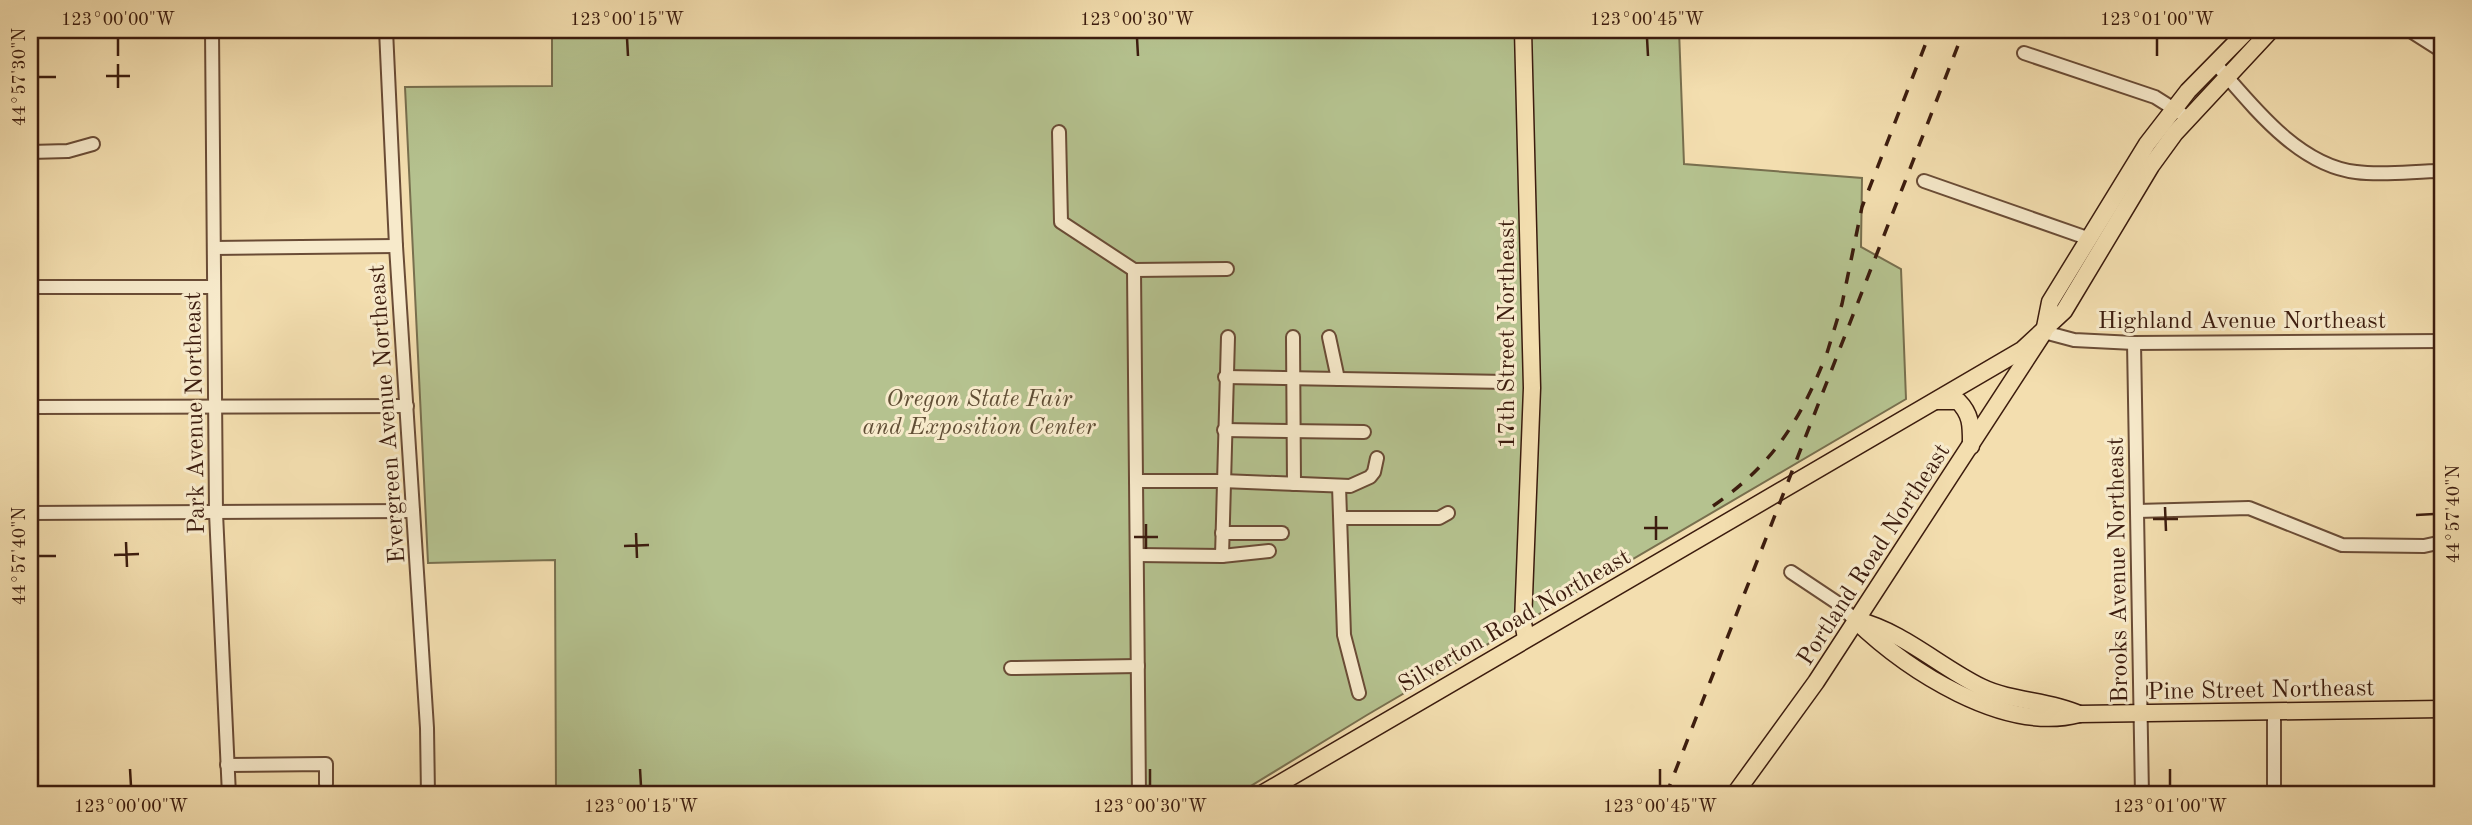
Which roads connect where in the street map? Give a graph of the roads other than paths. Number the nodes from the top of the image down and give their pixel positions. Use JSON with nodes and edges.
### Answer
{"nodes":[{"id":1,"x":212,"y":30,"type":"edge"},
{"id":2,"x":386,"y":30,"type":"edge"},
{"id":3,"x":1523,"y":30,"type":"edge"},
{"id":4,"x":2248,"y":30,"type":"edge"},
{"id":5,"x":2271,"y":30,"type":"edge"},
{"id":6,"x":2409,"y":30,"type":"edge"},
{"id":7,"x":2442,"y":51,"type":"edge"},
{"id":8,"x":2024,"y":53,"type":"dead end"},
{"id":9,"x":2220,"y":69,"type":"junction"},
{"id":10,"x":2174,"y":107,"type":"junction"},
{"id":11,"x":2188,"y":118,"type":"junction"},
{"id":12,"x":1059,"y":132,"type":"dead end"},
{"id":13,"x":93,"y":144,"type":"dead end"},
{"id":14,"x":30,"y":152,"type":"edge"},
{"id":15,"x":2442,"y":171,"type":"edge"},
{"id":16,"x":1924,"y":181,"type":"dead end"},
{"id":17,"x":2087,"y":238,"type":"junction"},
{"id":18,"x":396,"y":246,"type":"junction"},
{"id":19,"x":214,"y":248,"type":"junction"},
{"id":20,"x":1227,"y":269,"type":"dead end"},
{"id":21,"x":1134,"y":270,"type":"junction"},
{"id":22,"x":212,"y":286,"type":"junction"},
{"id":23,"x":30,"y":287,"type":"edge"},
{"id":24,"x":2044,"y":332,"type":"junction"},
{"id":25,"x":1228,"y":337,"type":"dead end"},
{"id":26,"x":1293,"y":337,"type":"dead end"},
{"id":27,"x":1329,"y":337,"type":"dead end"},
{"id":28,"x":2442,"y":341,"type":"edge"},
{"id":29,"x":2134,"y":344,"type":"junction"},
{"id":30,"x":1225,"y":377,"type":"junction"},
{"id":31,"x":1293,"y":378,"type":"junction"},
{"id":32,"x":1338,"y":379,"type":"junction"},
{"id":33,"x":1507,"y":382,"type":"dead end"},
{"id":34,"x":1934,"y":401,"type":"junction"},
{"id":35,"x":214,"y":406,"type":"junction"},
{"id":36,"x":407,"y":406,"type":"junction"},
{"id":37,"x":30,"y":407,"type":"edge"},
{"id":38,"x":1224,"y":430,"type":"junction"},
{"id":39,"x":1293,"y":430,"type":"junction"},
{"id":40,"x":1364,"y":432,"type":"dead end"},
{"id":41,"x":1971,"y":446,"type":"junction"},
{"id":42,"x":1377,"y":458,"type":"dead end"},
{"id":43,"x":1136,"y":481,"type":"junction"},
{"id":44,"x":1222,"y":481,"type":"junction"},
{"id":45,"x":1294,"y":484,"type":"junction"},
{"id":46,"x":1339,"y":486,"type":"junction"},
{"id":47,"x":413,"y":511,"type":"junction"},
{"id":48,"x":2137,"y":511,"type":"junction"},
{"id":49,"x":30,"y":513,"type":"edge"},
{"id":50,"x":216,"y":513,"type":"junction"},
{"id":51,"x":1448,"y":513,"type":"dead end"},
{"id":52,"x":1341,"y":518,"type":"junction"},
{"id":53,"x":1222,"y":533,"type":"junction"},
{"id":54,"x":1282,"y":533,"type":"dead end"},
{"id":55,"x":2442,"y":542,"type":"edge"},
{"id":56,"x":1269,"y":551,"type":"dead end"},
{"id":57,"x":1137,"y":555,"type":"junction"},
{"id":58,"x":1222,"y":556,"type":"junction"},
{"id":59,"x":1791,"y":572,"type":"dead end"},
{"id":60,"x":1855,"y":620,"type":"junction"},
{"id":61,"x":1526,"y":638,"type":"junction"},
{"id":62,"x":1138,"y":666,"type":"junction"},
{"id":63,"x":1011,"y":668,"type":"dead end"},
{"id":64,"x":1359,"y":693,"type":"dead end"},
{"id":65,"x":2442,"y":709,"type":"edge"},
{"id":66,"x":2274,"y":712,"type":"junction"},
{"id":67,"x":2141,"y":713,"type":"junction"},
{"id":68,"x":227,"y":765,"type":"junction"},
{"id":69,"x":326,"y":784,"type":"dead end"},
{"id":70,"x":229,"y":795,"type":"edge"},
{"id":71,"x":428,"y":795,"type":"edge"},
{"id":72,"x":1139,"y":795,"type":"edge"},
{"id":73,"x":1260,"y":795,"type":"edge"},
{"id":74,"x":1734,"y":795,"type":"edge"},
{"id":75,"x":2142,"y":795,"type":"edge"},
{"id":76,"x":2274,"y":795,"type":"edge"}],
"edges":[{"from":1,"to":19,"type":"street","name":"Park Avenue Northeast"},
{"from":2,"to":18,"type":"street","name":"Evergreen Avenue Northeast"},
{"from":3,"to":61,"type":"main road","name":"17th Street Northeast"},
{"from":4,"to":9,"type":"main road"},
{"from":5,"to":9,"type":"main road"},
{"from":6,"to":7,"type":"street"},
{"from":8,"to":10,"type":"street"},
{"from":9,"to":10,"type":"main road"},
{"from":9,"to":11,"type":"main road"},
{"from":9,"to":15,"type":"street"},
{"from":10,"to":11,"type":"street"},
{"from":10,"to":17,"type":"main road"},
{"from":11,"to":24,"type":"main road"},
{"from":12,"to":21,"type":"street"},
{"from":13,"to":14,"type":"street"},
{"from":16,"to":17,"type":"street"},
{"from":17,"to":24,"type":"main road"},
{"from":18,"to":19,"type":"street"},
{"from":18,"to":36,"type":"street","name":"Evergreen Avenue Northeast"},
{"from":19,"to":22,"type":"street","name":"Park Avenue Northeast"},
{"from":20,"to":21,"type":"street"},
{"from":21,"to":43,"type":"street"},
{"from":22,"to":23,"type":"street"},
{"from":22,"to":35,"type":"street","name":"Park Avenue Northeast"},
{"from":24,"to":29,"type":"street","name":"Highland Avenue Northeast"},
{"from":24,"to":34,"type":"main road","name":"Silverton Road Northeast"},
{"from":24,"to":41,"type":"main road","name":"Portland Road Northeast"},
{"from":25,"to":30,"type":"street"},
{"from":26,"to":31,"type":"street"},
{"from":27,"to":32,"type":"street"},
{"from":28,"to":29,"type":"street","name":"Highland Avenue Northeast"},
{"from":29,"to":48,"type":"street","name":"Brooks Avenue Northeast"},
{"from":30,"to":31,"type":"street"},
{"from":30,"to":38,"type":"street"},
{"from":31,"to":32,"type":"street"},
{"from":31,"to":39,"type":"street"},
{"from":32,"to":33,"type":"street"},
{"from":34,"to":41,"type":"main road"},
{"from":34,"to":61,"type":"main road","name":"Silverton Road Northeast"},
{"from":35,"to":36,"type":"street"},
{"from":35,"to":37,"type":"street"},
{"from":35,"to":50,"type":"street","name":"Park Avenue Northeast"},
{"from":36,"to":47,"type":"street","name":"Evergreen Avenue Northeast"},
{"from":38,"to":39,"type":"street"},
{"from":38,"to":44,"type":"street"},
{"from":39,"to":40,"type":"street"},
{"from":39,"to":45,"type":"street"},
{"from":41,"to":60,"type":"main road","name":"Portland Road Northeast"},
{"from":42,"to":46,"type":"street"},
{"from":43,"to":44,"type":"street"},
{"from":43,"to":57,"type":"street"},
{"from":44,"to":45,"type":"street"},
{"from":44,"to":53,"type":"street"},
{"from":45,"to":46,"type":"street"},
{"from":46,"to":52,"type":"street"},
{"from":47,"to":50,"type":"street"},
{"from":47,"to":71,"type":"street","name":"Evergreen Avenue Northeast"},
{"from":48,"to":55,"type":"street"},
{"from":48,"to":67,"type":"street","name":"Brooks Avenue Northeast"},
{"from":49,"to":50,"type":"street"},
{"from":50,"to":68,"type":"street","name":"Park Avenue Northeast"},
{"from":51,"to":52,"type":"street"},
{"from":52,"to":64,"type":"street"},
{"from":53,"to":54,"type":"street"},
{"from":53,"to":58,"type":"street"},
{"from":56,"to":58,"type":"street"},
{"from":57,"to":58,"type":"street"},
{"from":57,"to":62,"type":"street"},
{"from":59,"to":60,"type":"street","name":"Pine Street Northeast"},
{"from":60,"to":67,"type":"main road","name":"Pine Street Northeast"},
{"from":60,"to":74,"type":"main road","name":"Portland Road Northeast"},
{"from":61,"to":73,"type":"main road","name":"Silverton Road Northeast"},
{"from":62,"to":63,"type":"street"},
{"from":62,"to":72,"type":"street"},
{"from":65,"to":66,"type":"main road","name":"Pine Street Northeast"},
{"from":66,"to":67,"type":"main road","name":"Pine Street Northeast"},
{"from":66,"to":76,"type":"street"},
{"from":67,"to":75,"type":"street","name":"Brooks Avenue Northeast"},
{"from":68,"to":69,"type":"street"},
{"from":68,"to":70,"type":"street","name":"Park Avenue Northeast"}]}
